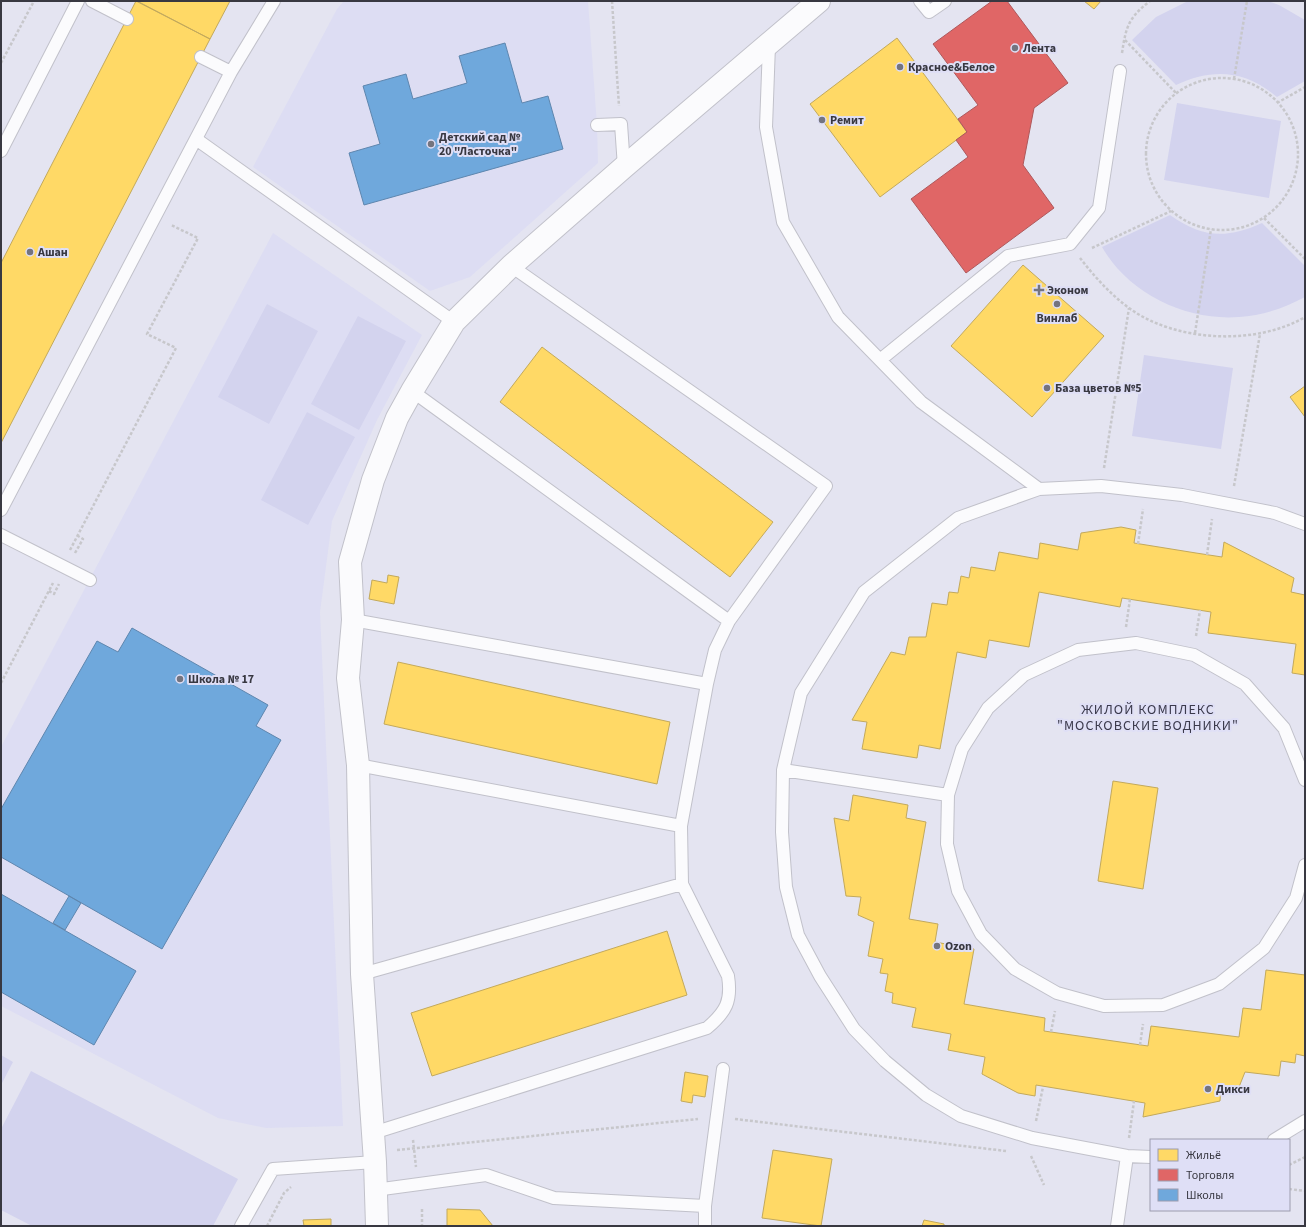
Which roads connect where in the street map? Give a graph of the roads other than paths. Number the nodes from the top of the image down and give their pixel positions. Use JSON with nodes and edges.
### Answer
{"nodes":[{"id":1,"x":78,"y":1,"type":"edge"},
{"id":2,"x":92,"y":1,"type":"edge"},
{"id":3,"x":274,"y":1,"type":"edge"},
{"id":4,"x":819,"y":1,"type":"edge"},
{"id":5,"x":920,"y":1,"type":"edge"},
{"id":6,"x":945,"y":1,"type":"edge"},
{"id":7,"x":127,"y":19,"type":"dead end"},
{"id":8,"x":769,"y":45,"type":"junction"},
{"id":9,"x":201,"y":57,"type":"dead end"},
{"id":10,"x":1120,"y":71,"type":"road end"},
{"id":11,"x":231,"y":72,"type":"junction"},
{"id":12,"x":597,"y":125,"type":"dead end"},
{"id":13,"x":196,"y":139,"type":"junction"},
{"id":14,"x":1,"y":150,"type":"edge"},
{"id":15,"x":624,"y":167,"type":"junction"},
{"id":16,"x":510,"y":266,"type":"junction"},
{"id":17,"x":454,"y":322,"type":"junction"},
{"id":18,"x":880,"y":360,"type":"junction"},
{"id":19,"x":412,"y":391,"type":"junction"},
{"id":20,"x":1039,"y":489,"type":"junction"},
{"id":21,"x":1,"y":510,"type":"edge"},
{"id":22,"x":1305,"y":524,"type":"edge"},
{"id":23,"x":1,"y":535,"type":"edge"},
{"id":24,"x":90,"y":580,"type":"dead end"},
{"id":25,"x":353,"y":620,"type":"junction"},
{"id":26,"x":729,"y":621,"type":"junction"},
{"id":27,"x":707,"y":684,"type":"junction"},
{"id":28,"x":358,"y":765,"type":"junction"},
{"id":29,"x":783,"y":770,"type":"junction"},
{"id":30,"x":1305,"y":780,"type":"edge"},
{"id":31,"x":948,"y":795,"type":"junction"},
{"id":32,"x":681,"y":826,"type":"junction"},
{"id":33,"x":1305,"y":864,"type":"edge"},
{"id":34,"x":682,"y":884,"type":"junction"},
{"id":35,"x":362,"y":974,"type":"junction"},
{"id":36,"x":723,"y":1069,"type":"dead end"},
{"id":37,"x":1305,"y":1121,"type":"edge"},
{"id":38,"x":373,"y":1133,"type":"junction"},
{"id":39,"x":1276,"y":1139,"type":"edge"},
{"id":40,"x":383,"y":1156,"type":"junction"},
{"id":41,"x":1127,"y":1156,"type":"junction"},
{"id":42,"x":1150,"y":1157,"type":"edge"},
{"id":43,"x":375,"y":1190,"type":"junction"},
{"id":44,"x":705,"y":1206,"type":"junction"},
{"id":45,"x":241,"y":1226,"type":"edge"},
{"id":46,"x":377,"y":1226,"type":"edge"},
{"id":47,"x":705,"y":1226,"type":"edge"},
{"id":48,"x":1117,"y":1226,"type":"edge"}],
"edges":[{"from":1,"to":14,"type":"lane"},
{"from":2,"to":7,"type":"lane"},
{"from":3,"to":11,"type":"lane"},
{"from":4,"to":8,"type":"street"},
{"from":5,"to":6,"type":"lane"},
{"from":8,"to":15,"type":"street"},
{"from":8,"to":18,"type":"lane"},
{"from":9,"to":11,"type":"lane"},
{"from":10,"to":18,"type":"lane"},
{"from":11,"to":13,"type":"lane"},
{"from":12,"to":15,"type":"lane"},
{"from":13,"to":17,"type":"lane"},
{"from":13,"to":21,"type":"lane"},
{"from":15,"to":16,"type":"street"},
{"from":16,"to":17,"type":"street"},
{"from":16,"to":26,"type":"lane"},
{"from":17,"to":19,"type":"street"},
{"from":18,"to":20,"type":"lane"},
{"from":19,"to":25,"type":"street"},
{"from":19,"to":26,"type":"lane"},
{"from":20,"to":22,"type":"lane"},
{"from":20,"to":29,"type":"lane"},
{"from":23,"to":24,"type":"lane"},
{"from":25,"to":27,"type":"lane"},
{"from":25,"to":28,"type":"street"},
{"from":26,"to":27,"type":"lane"},
{"from":27,"to":32,"type":"lane"},
{"from":28,"to":32,"type":"lane"},
{"from":28,"to":35,"type":"street"},
{"from":29,"to":31,"type":"lane"},
{"from":29,"to":41,"type":"lane"},
{"from":30,"to":31,"type":"lane"},
{"from":31,"to":33,"type":"lane"},
{"from":32,"to":34,"type":"lane"},
{"from":34,"to":35,"type":"lane"},
{"from":34,"to":38,"type":"lane"},
{"from":35,"to":38,"type":"street"},
{"from":36,"to":44,"type":"lane"},
{"from":37,"to":39,"type":"lane"},
{"from":38,"to":40,"type":"street"},
{"from":40,"to":43,"type":"street"},
{"from":40,"to":45,"type":"lane"},
{"from":41,"to":42,"type":"lane"},
{"from":41,"to":48,"type":"lane"},
{"from":43,"to":44,"type":"lane"},
{"from":43,"to":46,"type":"street"},
{"from":44,"to":47,"type":"lane"}]}
